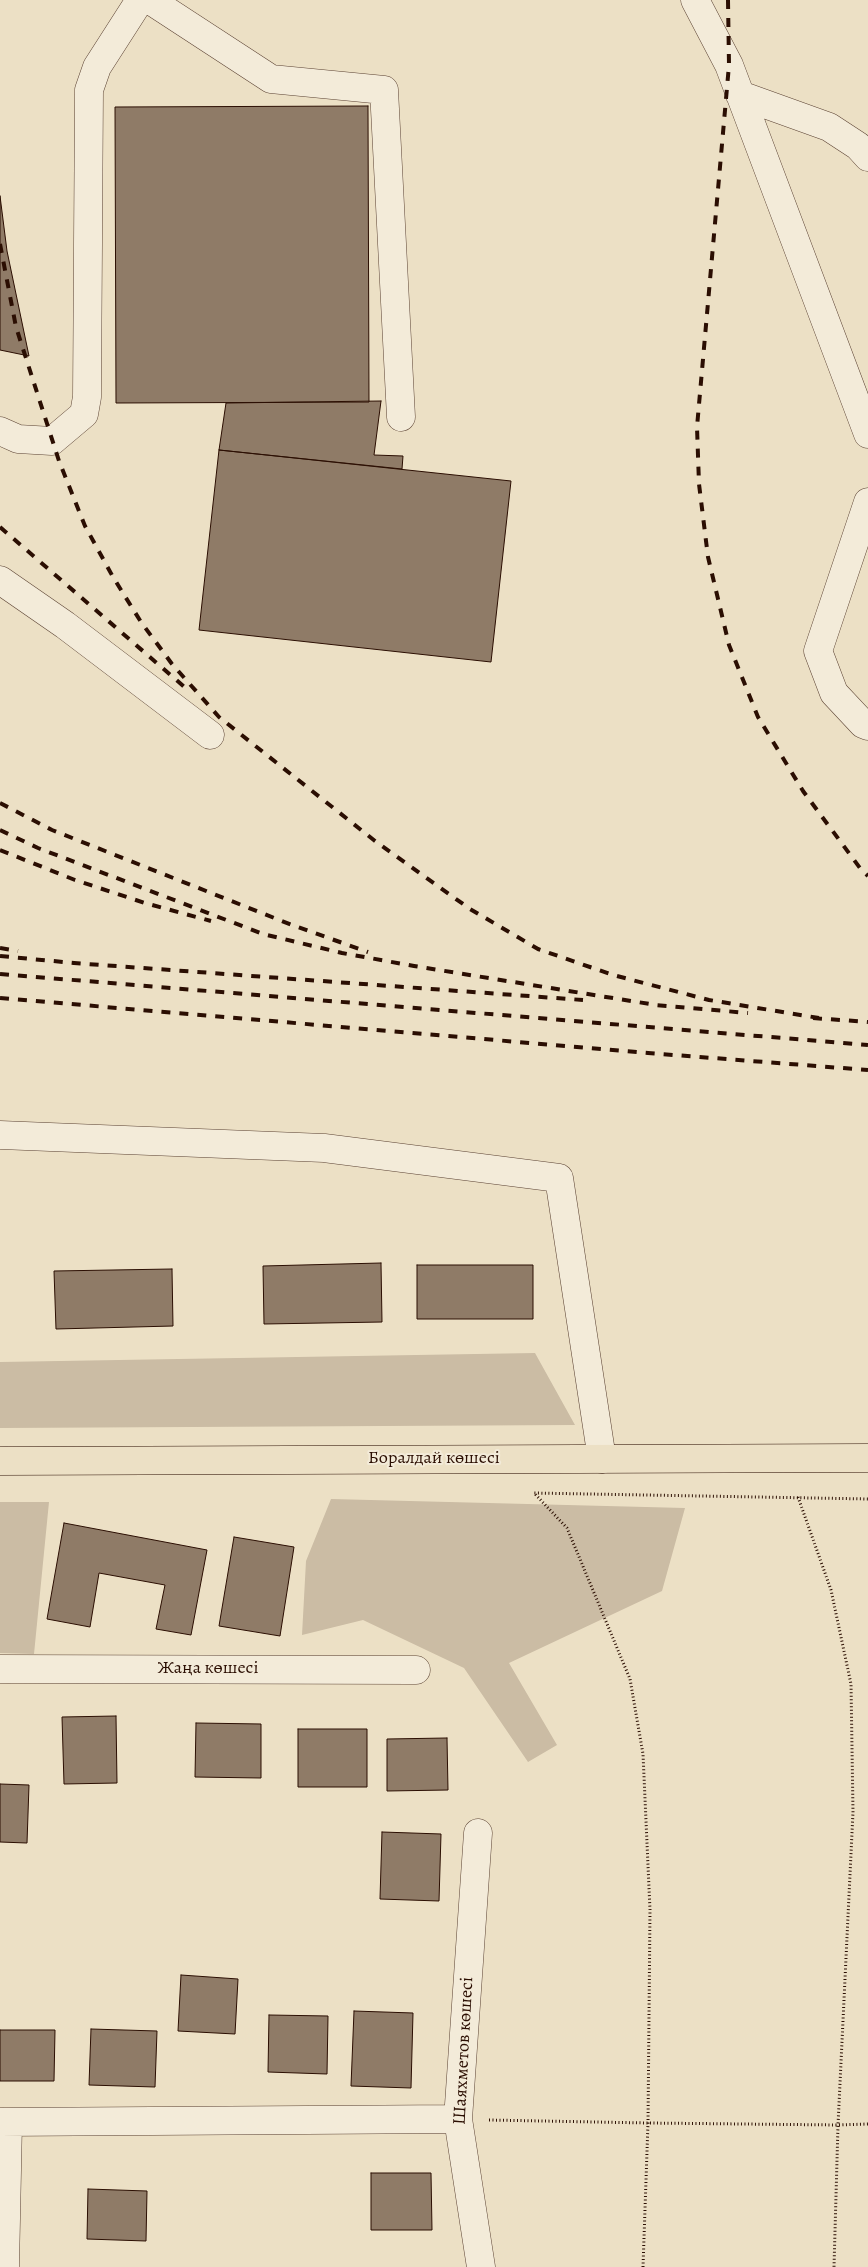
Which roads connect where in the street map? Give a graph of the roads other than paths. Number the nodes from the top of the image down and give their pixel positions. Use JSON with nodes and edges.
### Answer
{"nodes":[{"id":1,"x":140,"y":0,"type":"edge"},
{"id":2,"x":150,"y":0,"type":"edge"},
{"id":3,"x":695,"y":0,"type":"edge"},
{"id":4,"x":740,"y":95,"type":"junction"},
{"id":5,"x":868,"y":157,"type":"edge"},
{"id":6,"x":401,"y":417,"type":"dead end"},
{"id":7,"x":0,"y":431,"type":"edge"},
{"id":8,"x":868,"y":434,"type":"edge"},
{"id":9,"x":868,"y":502,"type":"edge"},
{"id":10,"x":0,"y":580,"type":"edge"},
{"id":11,"x":868,"y":726,"type":"edge"},
{"id":12,"x":210,"y":735,"type":"dead end"},
{"id":13,"x":0,"y":1134,"type":"edge"},
{"id":14,"x":868,"y":1458,"type":"edge"},
{"id":15,"x":602,"y":1459,"type":"junction"},
{"id":16,"x":0,"y":1461,"type":"edge"},
{"id":17,"x":0,"y":1669,"type":"edge"},
{"id":18,"x":416,"y":1670,"type":"dead end"},
{"id":19,"x":478,"y":1833,"type":"dead end"},
{"id":20,"x":458,"y":2119,"type":"junction"},
{"id":21,"x":4,"y":2122,"type":"edge"},
{"id":22,"x":5,"y":2267,"type":"edge"},
{"id":23,"x":481,"y":2267,"type":"edge"}],
"edges":[{"from":1,"to":7,"type":"street"},
{"from":2,"to":6,"type":"street"},
{"from":3,"to":4,"type":"street"},
{"from":4,"to":5,"type":"street"},
{"from":4,"to":8,"type":"street"},
{"from":9,"to":11,"type":"street"},
{"from":10,"to":12,"type":"street"},
{"from":13,"to":15,"type":"street"},
{"from":14,"to":15,"type":"main road","name":"Боралдай көшесі"},
{"from":15,"to":16,"type":"main road","name":"Боралдай көшесі"},
{"from":17,"to":18,"type":"street","name":"Жаңа көшесі"},
{"from":19,"to":20,"type":"street","name":"Шаяхметов көшесі"},
{"from":20,"to":21,"type":"street"},
{"from":20,"to":23,"type":"street","name":"Шаяхметов көшесі"},
{"from":21,"to":22,"type":"street"}]}
